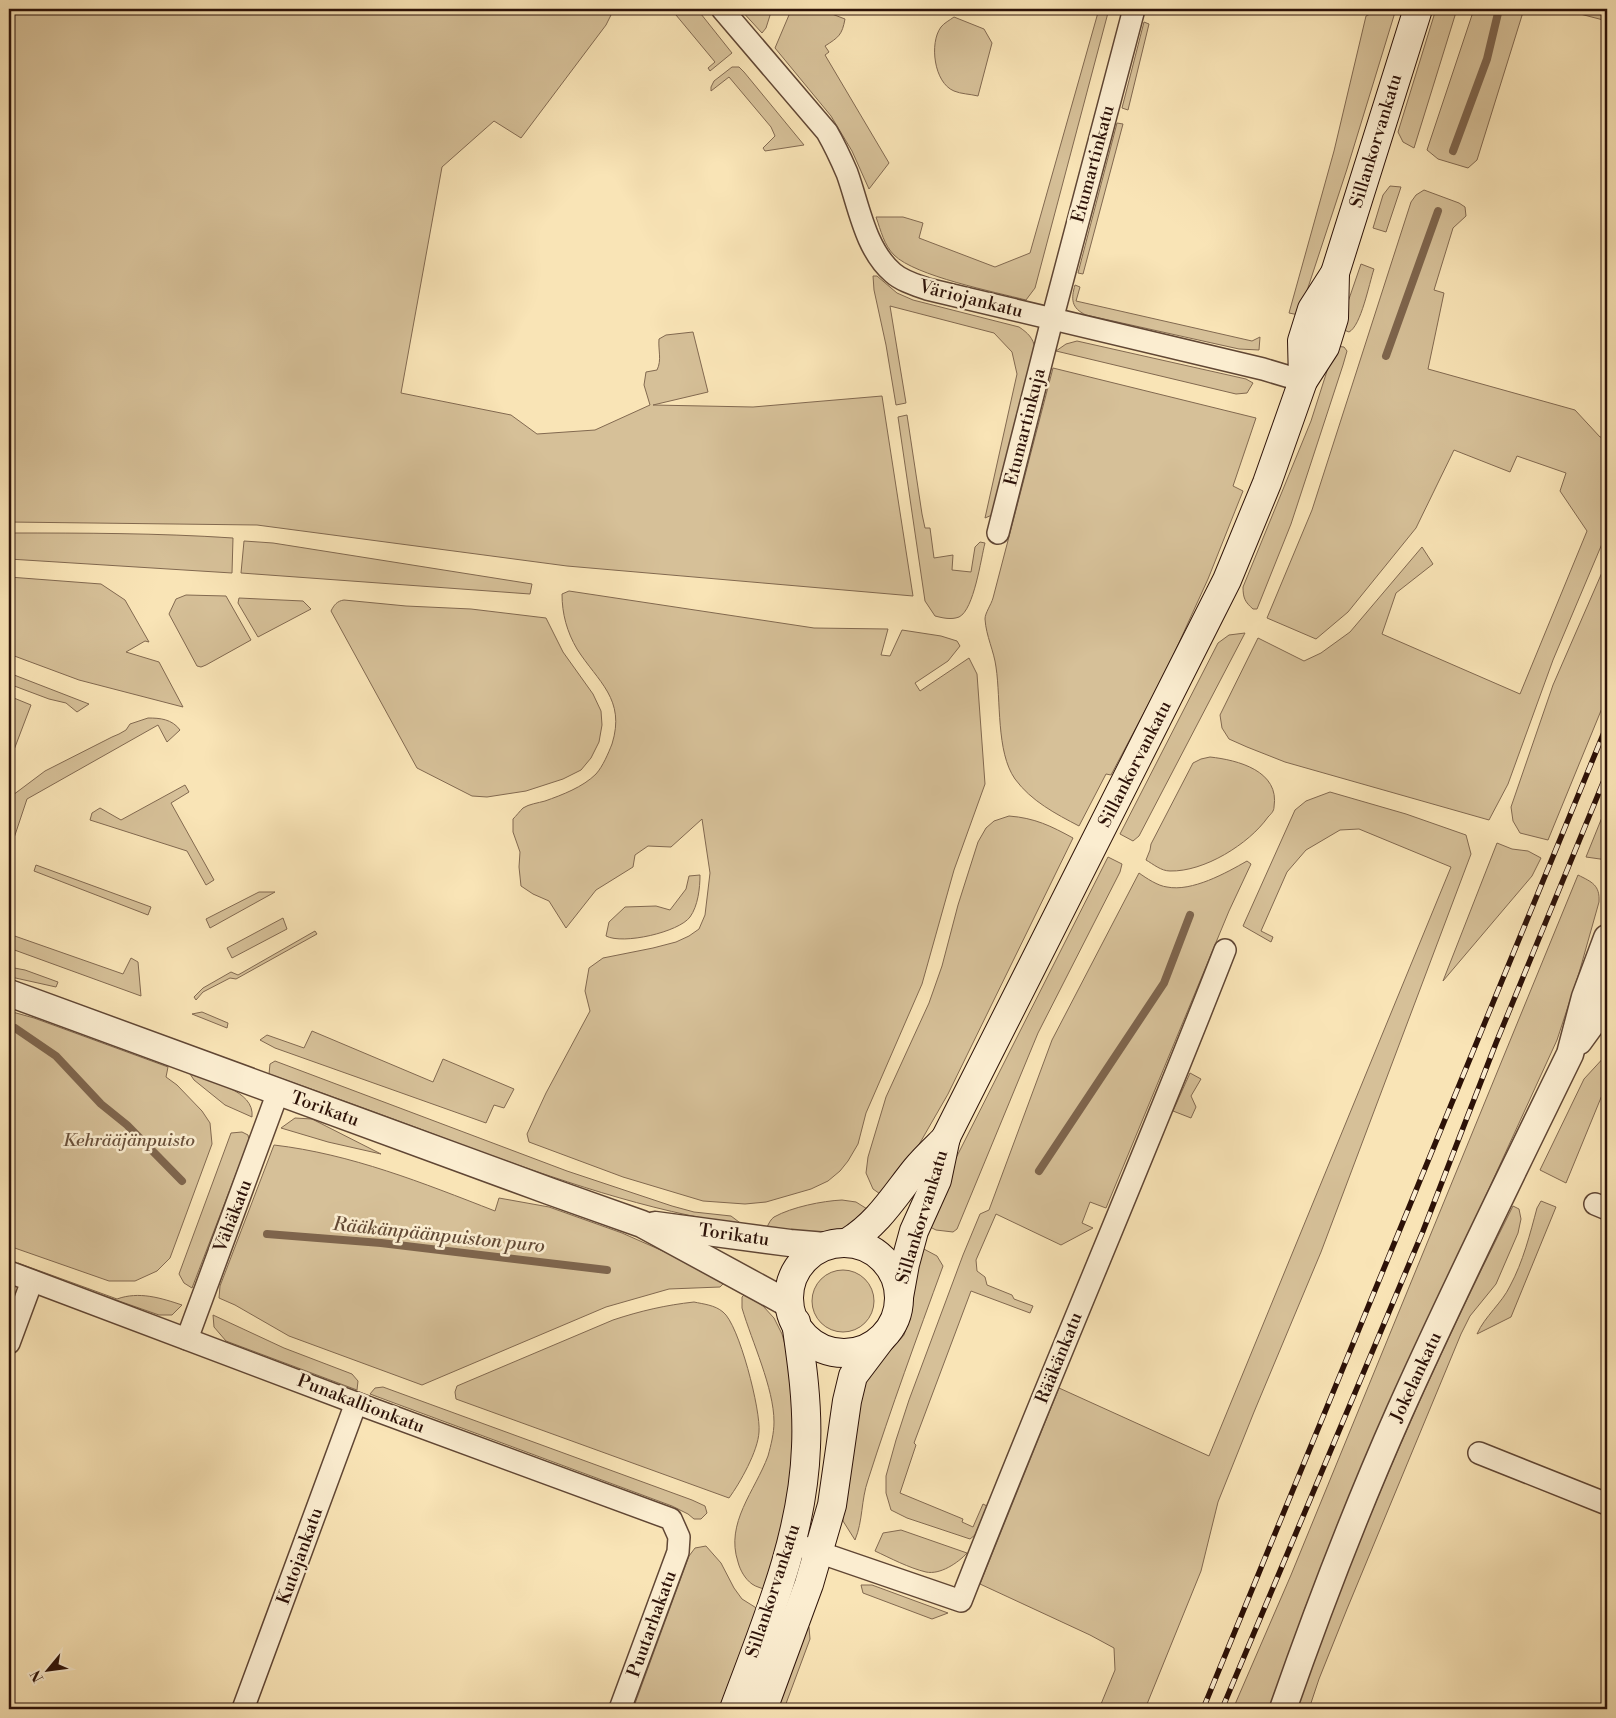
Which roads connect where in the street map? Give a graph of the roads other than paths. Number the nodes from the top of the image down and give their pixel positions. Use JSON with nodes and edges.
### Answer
{"nodes":[{"id":1,"x":722,"y":9,"type":"edge"},
{"id":2,"x":1134,"y":9,"type":"edge"},
{"id":3,"x":1418,"y":9,"type":"edge"},
{"id":4,"x":1052,"y":320,"type":"junction"},
{"id":5,"x":1303,"y":381,"type":"junction"},
{"id":6,"x":998,"y":533,"type":"dead end"},
{"id":7,"x":1607,"y":938,"type":"edge"},
{"id":8,"x":1226,"y":950,"type":"dead end"},
{"id":9,"x":9,"y":993,"type":"edge"},
{"id":10,"x":1607,"y":1000,"type":"edge"},
{"id":11,"x":1570,"y":1054,"type":"junction"},
{"id":12,"x":278,"y":1092,"type":"junction"},
{"id":13,"x":946,"y":1137,"type":"junction"},
{"id":14,"x":642,"y":1224,"type":"junction"},
{"id":15,"x":837,"y":1244,"type":"junction"},
{"id":16,"x":9,"y":1272,"type":"edge"},
{"id":17,"x":32,"y":1281,"type":"junction"},
{"id":18,"x":899,"y":1297,"type":"junction"},
{"id":19,"x":792,"y":1313,"type":"junction"},
{"id":20,"x":187,"y":1338,"type":"junction"},
{"id":21,"x":881,"y":1339,"type":"junction"},
{"id":22,"x":9,"y":1343,"type":"edge"},
{"id":23,"x":356,"y":1403,"type":"junction"},
{"id":24,"x":1480,"y":1453,"type":"dead end"},
{"id":25,"x":1607,"y":1504,"type":"edge"},
{"id":26,"x":679,"y":1537,"type":"joint"},
{"id":27,"x":792,"y":1543,"type":"junction"},
{"id":28,"x":819,"y":1552,"type":"junction"},
{"id":29,"x":243,"y":1709,"type":"edge"},
{"id":30,"x":620,"y":1709,"type":"edge"},
{"id":31,"x":734,"y":1709,"type":"edge"},
{"id":32,"x":763,"y":1709,"type":"edge"},
{"id":33,"x":1283,"y":1709,"type":"edge"}],
"edges":[{"from":1,"to":4,"type":"street","name":"Väriojankatu"},
{"from":2,"to":4,"type":"street","name":"Etumartinkatu"},
{"from":3,"to":5,"type":"main road","name":"Sillankorvankatu"},
{"from":4,"to":5,"type":"street","name":"Väriojankatu"},
{"from":4,"to":6,"type":"street","name":"Etumartinkuja"},
{"from":5,"to":13,"type":"main road","name":"Sillankorvankatu"},
{"from":7,"to":11,"type":"street","name":"Jokelankatu"},
{"from":8,"to":28,"type":"street","name":"Rääkänkatu"},
{"from":9,"to":12,"type":"street","name":"Torikatu"},
{"from":10,"to":11,"type":"street","name":"Jokelankatu"},
{"from":11,"to":33,"type":"street","name":"Jokelankatu"},
{"from":12,"to":14,"type":"street","name":"Torikatu"},
{"from":12,"to":20,"type":"street","name":"Vähäkatu"},
{"from":13,"to":15,"type":"main road","name":"Sillankorvankatu"},
{"from":13,"to":18,"type":"main road","name":"Sillankorvankatu"},
{"from":14,"to":15,"type":"street","name":"Torikatu"},
{"from":14,"to":19,"type":"street","name":"Torikatu"},
{"from":15,"to":18,"type":"main road"},
{"from":15,"to":19,"type":"main road"},
{"from":16,"to":17,"type":"street","name":"Punakallionkatu"},
{"from":17,"to":20,"type":"street","name":"Punakallionkatu"},
{"from":17,"to":22,"type":"street"},
{"from":18,"to":21,"type":"main road"},
{"from":19,"to":21,"type":"main road"},
{"from":19,"to":27,"type":"main road","name":"Sillankorvankatu"},
{"from":20,"to":23,"type":"street","name":"Punakallionkatu"},
{"from":21,"to":28,"type":"main road","name":"Sillankorvankatu"},
{"from":23,"to":26,"type":"street","name":"Punakallionkatu"},
{"from":23,"to":29,"type":"street","name":"Kutojankatu"},
{"from":24,"to":25,"type":"street"},
{"from":26,"to":30,"type":"street","name":"Puutarhakatu"},
{"from":27,"to":28,"type":"street","name":"Rääkänkatu"},
{"from":27,"to":31,"type":"main road","name":"Sillankorvankatu"},
{"from":28,"to":32,"type":"main road","name":"Sillankorvankatu"}]}
